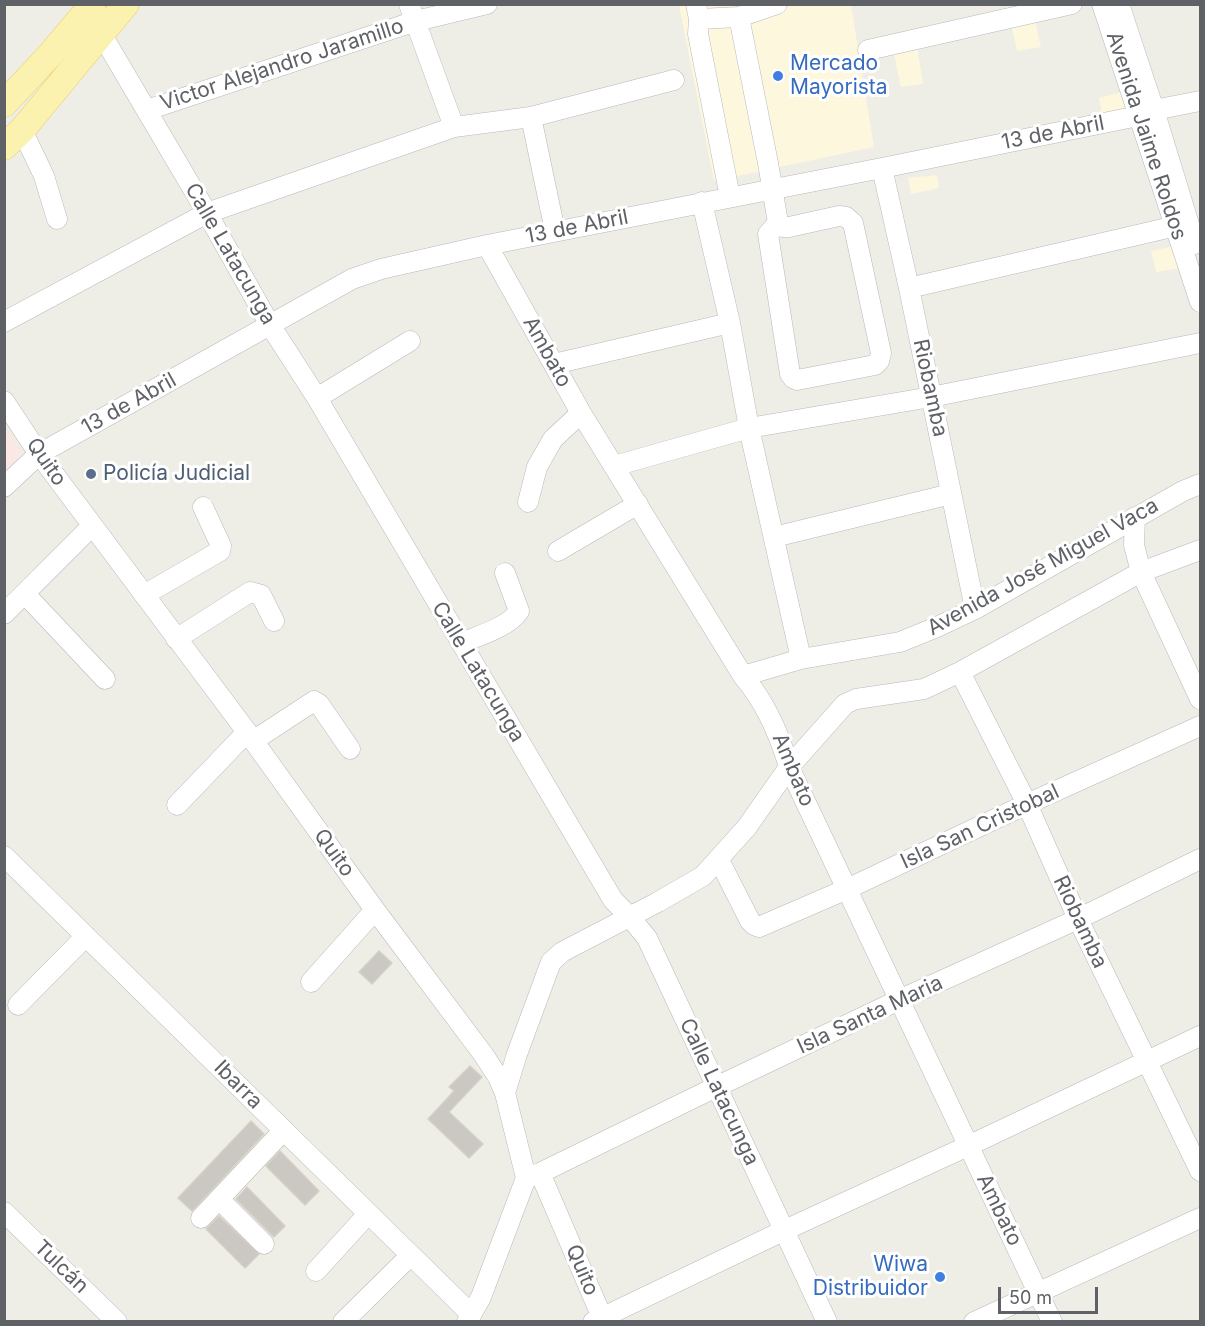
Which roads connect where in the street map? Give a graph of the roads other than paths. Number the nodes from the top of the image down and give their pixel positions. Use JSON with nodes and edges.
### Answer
{"nodes":[{"id":1,"x":93,"y":4,"type":"edge"},
{"id":2,"x":126,"y":4,"type":"edge"},
{"id":3,"x":487,"y":4,"type":"edge"},
{"id":4,"x":777,"y":4,"type":"edge"},
{"id":5,"x":1072,"y":4,"type":"edge"},
{"id":6,"x":1102,"y":4,"type":"edge"},
{"id":7,"x":1119,"y":4,"type":"edge"},
{"id":8,"x":698,"y":12,"type":"edge"},
{"id":9,"x":412,"y":13,"type":"edge"},
{"id":10,"x":739,"y":17,"type":"junction"},
{"id":11,"x":102,"y":35,"type":"junction"},
{"id":12,"x":868,"y":50,"type":"dead end"},
{"id":13,"x":674,"y":80,"type":"dead end"},
{"id":14,"x":7,"y":96,"type":"edge"},
{"id":15,"x":1200,"y":100,"type":"edge"},
{"id":16,"x":147,"y":110,"type":"junction"},
{"id":17,"x":1146,"y":113,"type":"junction"},
{"id":18,"x":531,"y":117,"type":"junction"},
{"id":19,"x":454,"y":127,"type":"junction"},
{"id":20,"x":13,"y":138,"type":"edge"},
{"id":21,"x":882,"y":168,"type":"junction"},
{"id":22,"x":773,"y":189,"type":"junction"},
{"id":23,"x":730,"y":197,"type":"junction"},
{"id":24,"x":702,"y":202,"type":"junction"},
{"id":25,"x":207,"y":213,"type":"junction"},
{"id":26,"x":57,"y":219,"type":"dead end"},
{"id":27,"x":778,"y":223,"type":"junction"},
{"id":28,"x":1176,"y":226,"type":"junction"},
{"id":29,"x":555,"y":231,"type":"junction"},
{"id":30,"x":487,"y":245,"type":"junction"},
{"id":31,"x":1200,"y":261,"type":"edge"},
{"id":32,"x":909,"y":288,"type":"junction"},
{"id":33,"x":1200,"y":302,"type":"edge"},
{"id":34,"x":4,"y":322,"type":"edge"},
{"id":35,"x":730,"y":323,"type":"junction"},
{"id":36,"x":270,"y":325,"type":"junction"},
{"id":37,"x":410,"y":341,"type":"dead end"},
{"id":38,"x":1200,"y":343,"type":"edge"},
{"id":39,"x":554,"y":364,"type":"junction"},
{"id":40,"x":931,"y":397,"type":"junction"},
{"id":41,"x":317,"y":398,"type":"junction"},
{"id":42,"x":4,"y":400,"type":"edge"},
{"id":43,"x":581,"y":413,"type":"junction"},
{"id":44,"x":749,"y":428,"type":"junction"},
{"id":45,"x":39,"y":454,"type":"junction"},
{"id":46,"x":614,"y":466,"type":"junction"},
{"id":47,"x":1200,"y":484,"type":"edge"},
{"id":48,"x":4,"y":487,"type":"edge"},
{"id":49,"x":951,"y":494,"type":"junction"},
{"id":50,"x":528,"y":502,"type":"dead end"},
{"id":51,"x":638,"y":504,"type":"junction"},
{"id":52,"x":203,"y":507,"type":"dead end"},
{"id":53,"x":1135,"y":517,"type":"junction"},
{"id":54,"x":92,"y":526,"type":"junction"},
{"id":55,"x":774,"y":537,"type":"junction"},
{"id":56,"x":1200,"y":550,"type":"edge"},
{"id":57,"x":558,"y":551,"type":"dead end"},
{"id":58,"x":1141,"y":572,"type":"junction"},
{"id":59,"x":505,"y":573,"type":"dead end"},
{"id":60,"x":25,"y":594,"type":"junction"},
{"id":61,"x":144,"y":595,"type":"junction"},
{"id":62,"x":975,"y":609,"type":"junction"},
{"id":63,"x":4,"y":614,"type":"edge"},
{"id":64,"x":274,"y":621,"type":"dead end"},
{"id":65,"x":176,"y":639,"type":"junction"},
{"id":66,"x":461,"y":643,"type":"junction"},
{"id":67,"x":801,"y":659,"type":"junction"},
{"id":68,"x":960,"y":672,"type":"junction"},
{"id":69,"x":743,"y":676,"type":"junction"},
{"id":70,"x":105,"y":679,"type":"dead end"},
{"id":71,"x":1200,"y":699,"type":"edge"},
{"id":72,"x":1200,"y":726,"type":"edge"},
{"id":73,"x":250,"y":737,"type":"junction"},
{"id":74,"x":350,"y":749,"type":"dead end"},
{"id":75,"x":789,"y":767,"type":"junction"},
{"id":76,"x":1027,"y":804,"type":"junction"},
{"id":77,"x":177,"y":805,"type":"dead end"},
{"id":78,"x":4,"y":856,"type":"edge"},
{"id":79,"x":1200,"y":859,"type":"edge"},
{"id":80,"x":719,"y":860,"type":"junction"},
{"id":81,"x":847,"y":889,"type":"junction"},
{"id":82,"x":375,"y":910,"type":"junction"},
{"id":83,"x":629,"y":916,"type":"junction"},
{"id":84,"x":1078,"y":919,"type":"junction"},
{"id":85,"x":86,"y":936,"type":"junction"},
{"id":86,"x":311,"y":982,"type":"dead end"},
{"id":87,"x":899,"y":1000,"type":"junction"},
{"id":88,"x":18,"y":1005,"type":"dead end"},
{"id":89,"x":1200,"y":1036,"type":"edge"},
{"id":90,"x":1147,"y":1061,"type":"junction"},
{"id":91,"x":716,"y":1087,"type":"junction"},
{"id":92,"x":506,"y":1093,"type":"junction"},
{"id":93,"x":284,"y":1130,"type":"junction"},
{"id":94,"x":968,"y":1146,"type":"junction"},
{"id":95,"x":1200,"y":1171,"type":"edge"},
{"id":96,"x":533,"y":1175,"type":"junction"},
{"id":97,"x":220,"y":1200,"type":"junction"},
{"id":98,"x":4,"y":1212,"type":"edge"},
{"id":99,"x":368,"y":1214,"type":"junction"},
{"id":100,"x":201,"y":1218,"type":"dead end"},
{"id":101,"x":1200,"y":1218,"type":"edge"},
{"id":102,"x":785,"y":1230,"type":"junction"},
{"id":103,"x":264,"y":1244,"type":"dead end"},
{"id":104,"x":411,"y":1255,"type":"junction"},
{"id":105,"x":316,"y":1271,"type":"dead end"},
{"id":106,"x":1038,"y":1291,"type":"junction"},
{"id":107,"x":469,"y":1318,"type":"edge"},
{"id":108,"x":600,"y":1320,"type":"edge"},
{"id":109,"x":117,"y":1322,"type":"edge"},
{"id":110,"x":343,"y":1322,"type":"edge"},
{"id":111,"x":827,"y":1322,"type":"edge"},
{"id":112,"x":974,"y":1322,"type":"edge"},
{"id":113,"x":1052,"y":1322,"type":"edge"}],
"edges":[{"from":1,"to":14,"type":"main road"},
{"from":2,"to":11,"type":"main road"},
{"from":3,"to":9,"type":"street","name":"Victor Alejandro Jaramillo"},
{"from":4,"to":10,"type":"street"},
{"from":5,"to":12,"type":"street"},
{"from":6,"to":17,"type":"street","name":"Avenida Jaime Roldos"},
{"from":7,"to":17,"type":"street","name":"Avenida Jaime Roldos"},
{"from":8,"to":10,"type":"street"},
{"from":8,"to":23,"type":"street"},
{"from":9,"to":16,"type":"street","name":"Victor Alejandro Jaramillo"},
{"from":9,"to":19,"type":"street"},
{"from":10,"to":22,"type":"street"},
{"from":11,"to":16,"type":"street","name":"Calle Latacunga"},
{"from":11,"to":20,"type":"main road"},
{"from":13,"to":18,"type":"street"},
{"from":15,"to":17,"type":"street","name":"13 de Abril"},
{"from":16,"to":25,"type":"street","name":"Calle Latacunga"},
{"from":17,"to":21,"type":"street","name":"13 de Abril"},
{"from":17,"to":28,"type":"street","name":"Avenida Jaime Roldos"},
{"from":17,"to":31,"type":"street","name":"Avenida Jaime Roldos"},
{"from":18,"to":19,"type":"street"},
{"from":18,"to":29,"type":"street"},
{"from":19,"to":25,"type":"street"},
{"from":20,"to":26,"type":"street"},
{"from":21,"to":22,"type":"street","name":"13 de Abril"},
{"from":21,"to":32,"type":"street","name":"Riobamba"},
{"from":22,"to":23,"type":"street","name":"13 de Abril"},
{"from":22,"to":27,"type":"street"},
{"from":23,"to":24,"type":"street","name":"13 de Abril"},
{"from":24,"to":29,"type":"street","name":"13 de Abril"},
{"from":24,"to":35,"type":"street"},
{"from":25,"to":34,"type":"street"},
{"from":25,"to":36,"type":"street","name":"Calle Latacunga"},
{"from":27,"to":27,"type":"street"},
{"from":28,"to":32,"type":"street"},
{"from":28,"to":33,"type":"street","name":"Avenida Jaime Roldos"},
{"from":29,"to":30,"type":"street","name":"13 de Abril"},
{"from":30,"to":36,"type":"street","name":"13 de Abril"},
{"from":30,"to":39,"type":"street","name":"Ambato"},
{"from":32,"to":40,"type":"street","name":"Riobamba"},
{"from":35,"to":39,"type":"street"},
{"from":35,"to":44,"type":"street"},
{"from":36,"to":41,"type":"street","name":"Calle Latacunga"},
{"from":36,"to":45,"type":"street","name":"13 de Abril"},
{"from":37,"to":41,"type":"street"},
{"from":38,"to":40,"type":"street"},
{"from":39,"to":43,"type":"street","name":"Ambato"},
{"from":40,"to":44,"type":"street"},
{"from":40,"to":49,"type":"street","name":"Riobamba"},
{"from":41,"to":66,"type":"street","name":"Calle Latacunga"},
{"from":42,"to":45,"type":"street","name":"Quito"},
{"from":43,"to":46,"type":"street","name":"Ambato"},
{"from":43,"to":50,"type":"street"},
{"from":44,"to":46,"type":"street"},
{"from":44,"to":55,"type":"street"},
{"from":45,"to":48,"type":"street","name":"13 de Abril"},
{"from":45,"to":54,"type":"street","name":"Quito"},
{"from":46,"to":51,"type":"street","name":"Ambato"},
{"from":47,"to":53,"type":"street","name":"Avenida José Miguel Vaca"},
{"from":49,"to":55,"type":"street"},
{"from":49,"to":62,"type":"street","name":"Riobamba"},
{"from":51,"to":57,"type":"street"},
{"from":51,"to":69,"type":"street","name":"Ambato"},
{"from":52,"to":61,"type":"street"},
{"from":53,"to":58,"type":"street"},
{"from":53,"to":62,"type":"street","name":"Avenida José Miguel Vaca"},
{"from":54,"to":60,"type":"street"},
{"from":54,"to":61,"type":"street","name":"Quito"},
{"from":55,"to":67,"type":"street"},
{"from":56,"to":58,"type":"street"},
{"from":58,"to":68,"type":"street"},
{"from":58,"to":71,"type":"street"},
{"from":59,"to":66,"type":"street"},
{"from":60,"to":63,"type":"street"},
{"from":60,"to":70,"type":"street"},
{"from":61,"to":65,"type":"street","name":"Quito"},
{"from":62,"to":67,"type":"street","name":"Avenida José Miguel Vaca"},
{"from":64,"to":65,"type":"street"},
{"from":65,"to":73,"type":"street","name":"Quito"},
{"from":66,"to":83,"type":"street","name":"Calle Latacunga"},
{"from":67,"to":69,"type":"street","name":"Avenida José Miguel Vaca"},
{"from":68,"to":75,"type":"street"},
{"from":68,"to":76,"type":"street","name":"Riobamba"},
{"from":69,"to":75,"type":"street","name":"Ambato"},
{"from":72,"to":76,"type":"street","name":"Isla San Cristobal"},
{"from":73,"to":74,"type":"street"},
{"from":73,"to":77,"type":"street"},
{"from":73,"to":82,"type":"street","name":"Quito"},
{"from":75,"to":80,"type":"street"},
{"from":75,"to":81,"type":"street","name":"Ambato"},
{"from":76,"to":81,"type":"street","name":"Isla San Cristobal"},
{"from":76,"to":84,"type":"street","name":"Riobamba"},
{"from":78,"to":85,"type":"street","name":"Ibarra"},
{"from":79,"to":84,"type":"street","name":"Isla Santa Maria"},
{"from":80,"to":81,"type":"street","name":"Isla San Cristobal"},
{"from":80,"to":83,"type":"street"},
{"from":81,"to":87,"type":"street","name":"Ambato"},
{"from":82,"to":86,"type":"street"},
{"from":82,"to":92,"type":"street","name":"Quito"},
{"from":83,"to":91,"type":"street","name":"Calle Latacunga"},
{"from":83,"to":92,"type":"street"},
{"from":84,"to":87,"type":"street","name":"Isla Santa Maria"},
{"from":84,"to":90,"type":"street","name":"Riobamba"},
{"from":85,"to":88,"type":"street"},
{"from":85,"to":93,"type":"street","name":"Ibarra"},
{"from":87,"to":91,"type":"street","name":"Isla Santa Maria"},
{"from":87,"to":94,"type":"street","name":"Ambato"},
{"from":89,"to":90,"type":"street"},
{"from":90,"to":94,"type":"street"},
{"from":90,"to":95,"type":"street","name":"Riobamba"},
{"from":91,"to":96,"type":"street","name":"Isla Santa Maria"},
{"from":91,"to":102,"type":"street","name":"Calle Latacunga"},
{"from":92,"to":96,"type":"street","name":"Quito"},
{"from":93,"to":97,"type":"street"},
{"from":93,"to":99,"type":"street","name":"Ibarra"},
{"from":94,"to":102,"type":"street"},
{"from":94,"to":106,"type":"street","name":"Ambato"},
{"from":96,"to":107,"type":"street"},
{"from":96,"to":108,"type":"street","name":"Quito"},
{"from":97,"to":100,"type":"street"},
{"from":97,"to":103,"type":"street"},
{"from":98,"to":109,"type":"street","name":"Tulcán"},
{"from":99,"to":104,"type":"street","name":"Ibarra"},
{"from":99,"to":105,"type":"street"},
{"from":101,"to":106,"type":"street"},
{"from":102,"to":108,"type":"street"},
{"from":102,"to":111,"type":"street","name":"Calle Latacunga"},
{"from":104,"to":107,"type":"street","name":"Ibarra"},
{"from":104,"to":110,"type":"street"},
{"from":106,"to":112,"type":"street"},
{"from":106,"to":113,"type":"street","name":"Ambato"}]}
